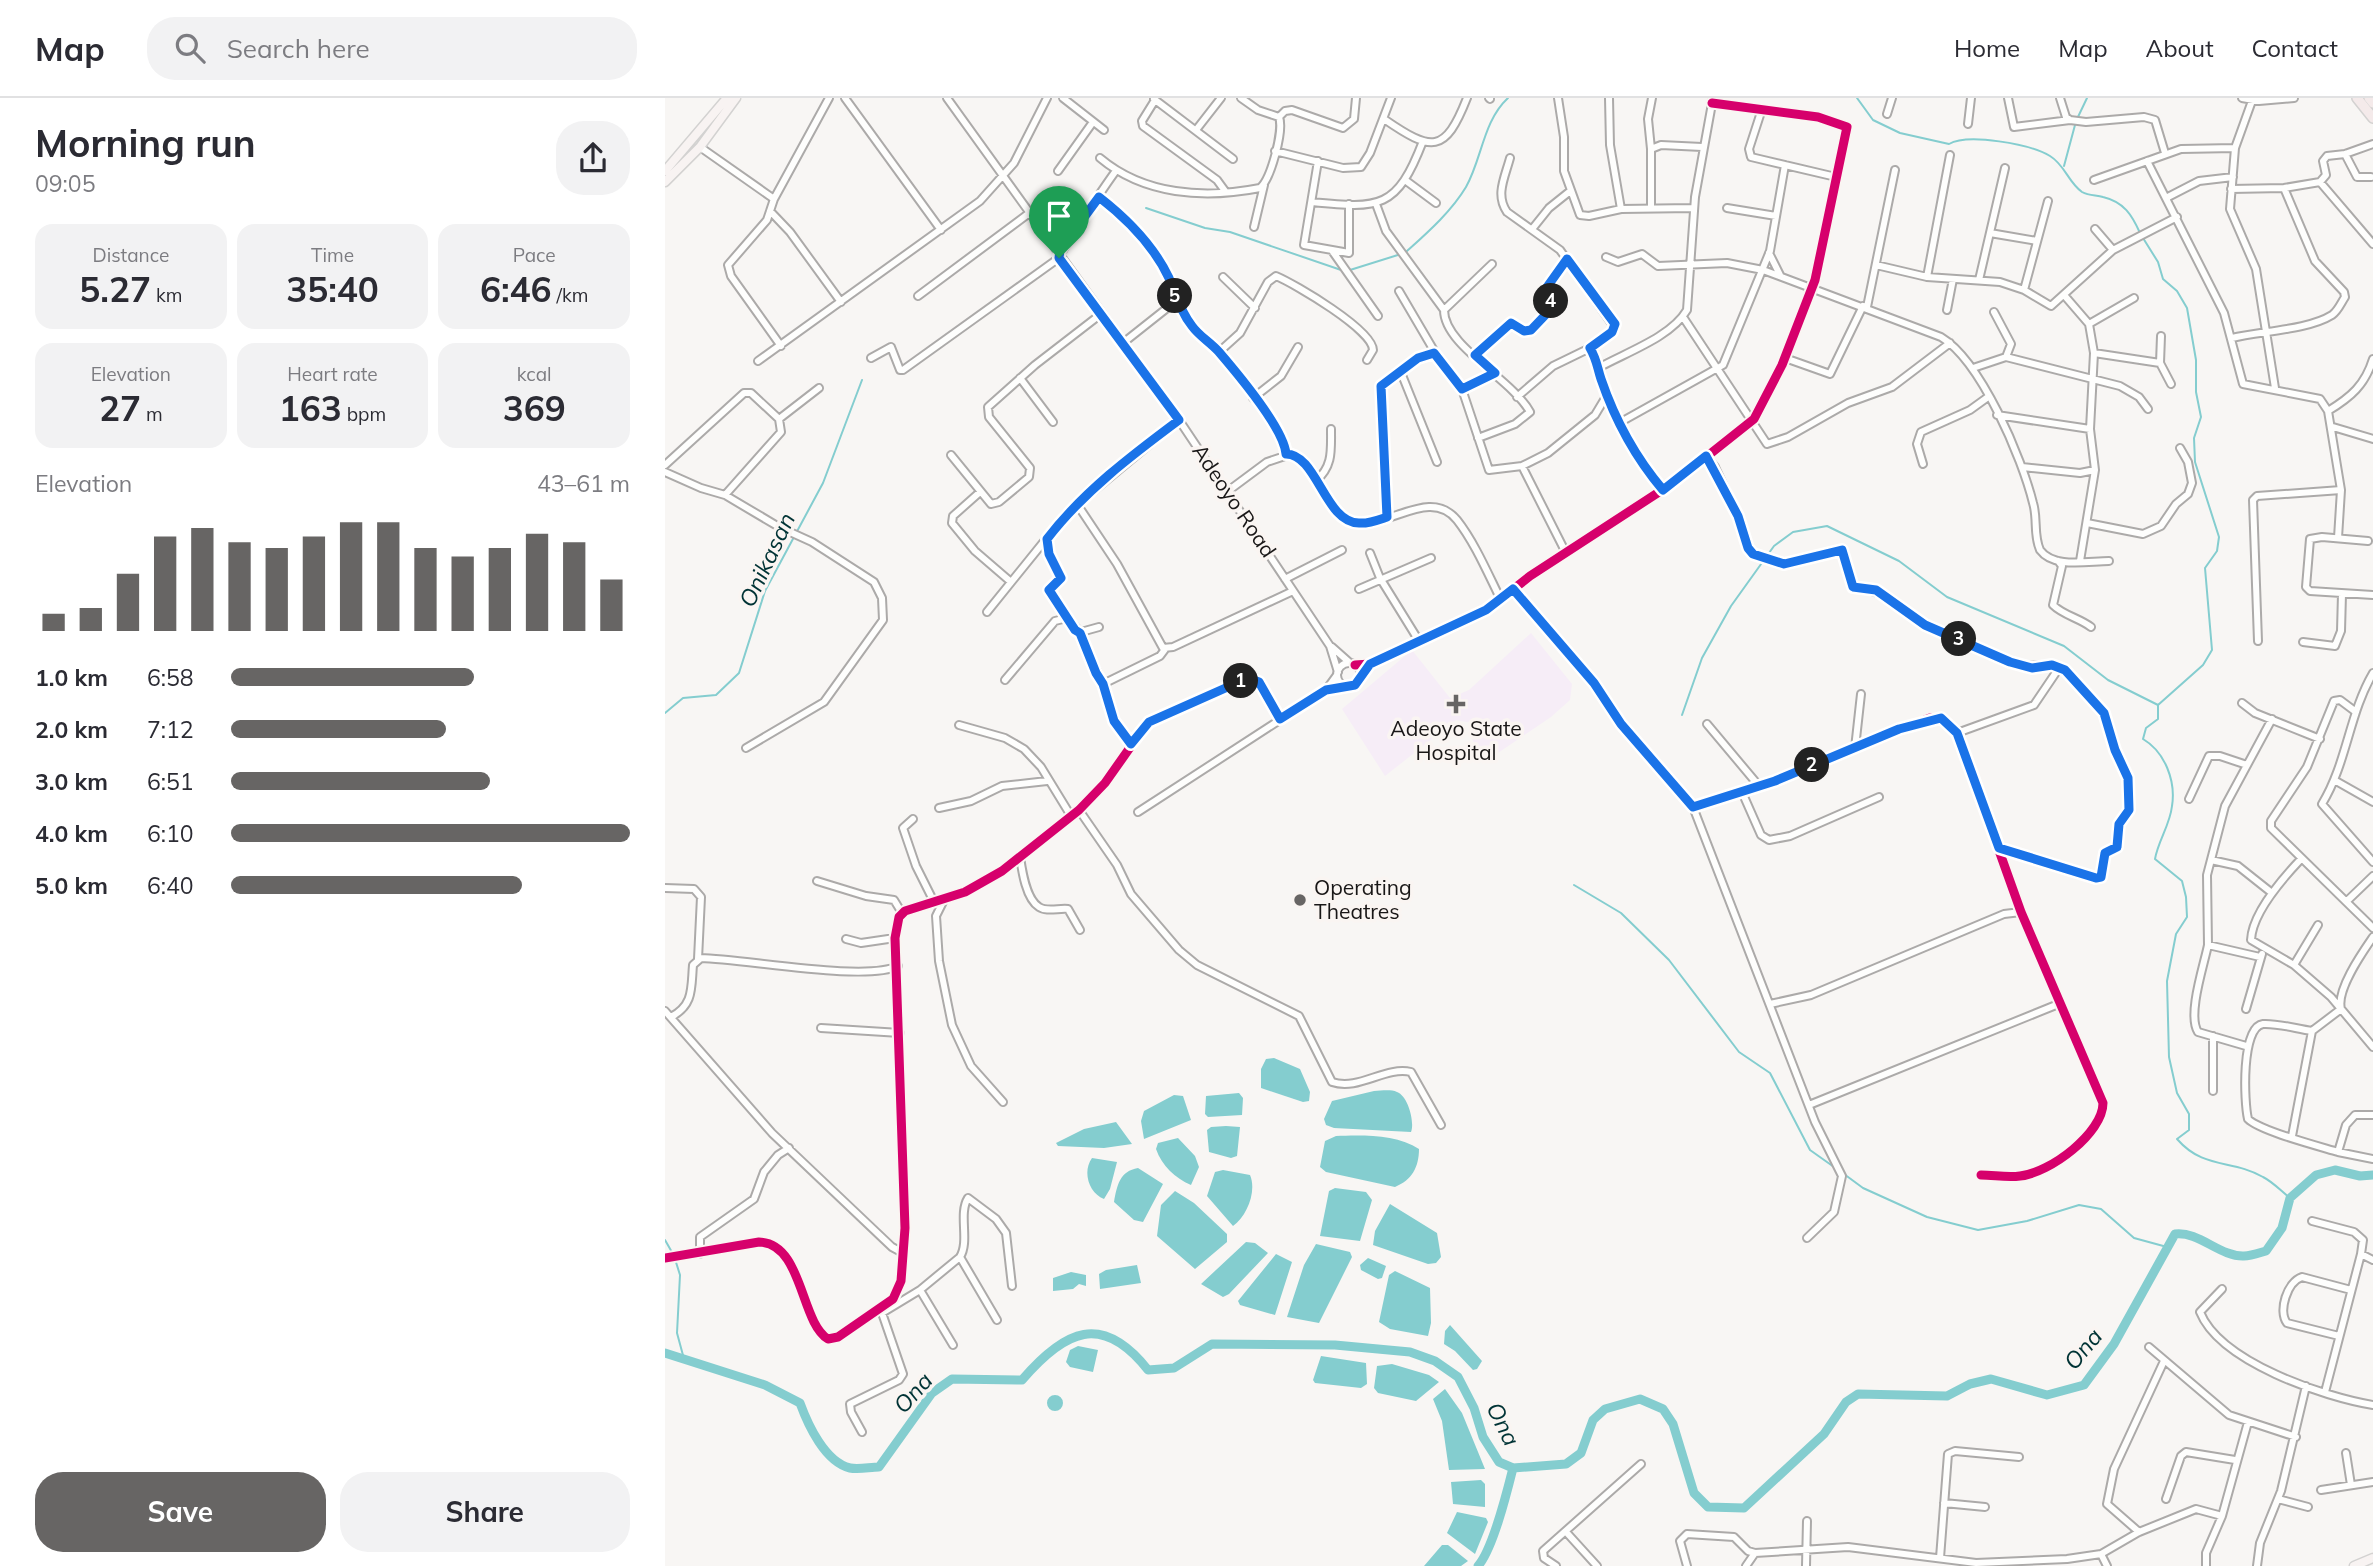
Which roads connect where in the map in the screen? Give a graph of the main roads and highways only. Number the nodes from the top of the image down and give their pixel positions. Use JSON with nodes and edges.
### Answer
{"nodes":[{"id":1,"x":727,"y":98,"type":"edge"},
{"id":2,"x":736,"y":98,"type":"edge"},
{"id":3,"x":2357,"y":98,"type":"edge"},
{"id":4,"x":2369,"y":98,"type":"edge"},
{"id":5,"x":2373,"y":103,"type":"edge"},
{"id":6,"x":2373,"y":118,"type":"edge"},
{"id":7,"x":665,"y":171,"type":"edge"},
{"id":8,"x":665,"y":182,"type":"edge"},
{"id":9,"x":2373,"y":1558,"type":"edge"},
{"id":10,"x":2354,"y":1566,"type":"edge"}],
"edges":[{"from":1,"to":7,"type":"main road"},
{"from":2,"to":8,"type":"main road"},
{"from":3,"to":6,"type":"highway"},
{"from":4,"to":5,"type":"highway"},
{"from":9,"to":10,"type":"main road"}]}
